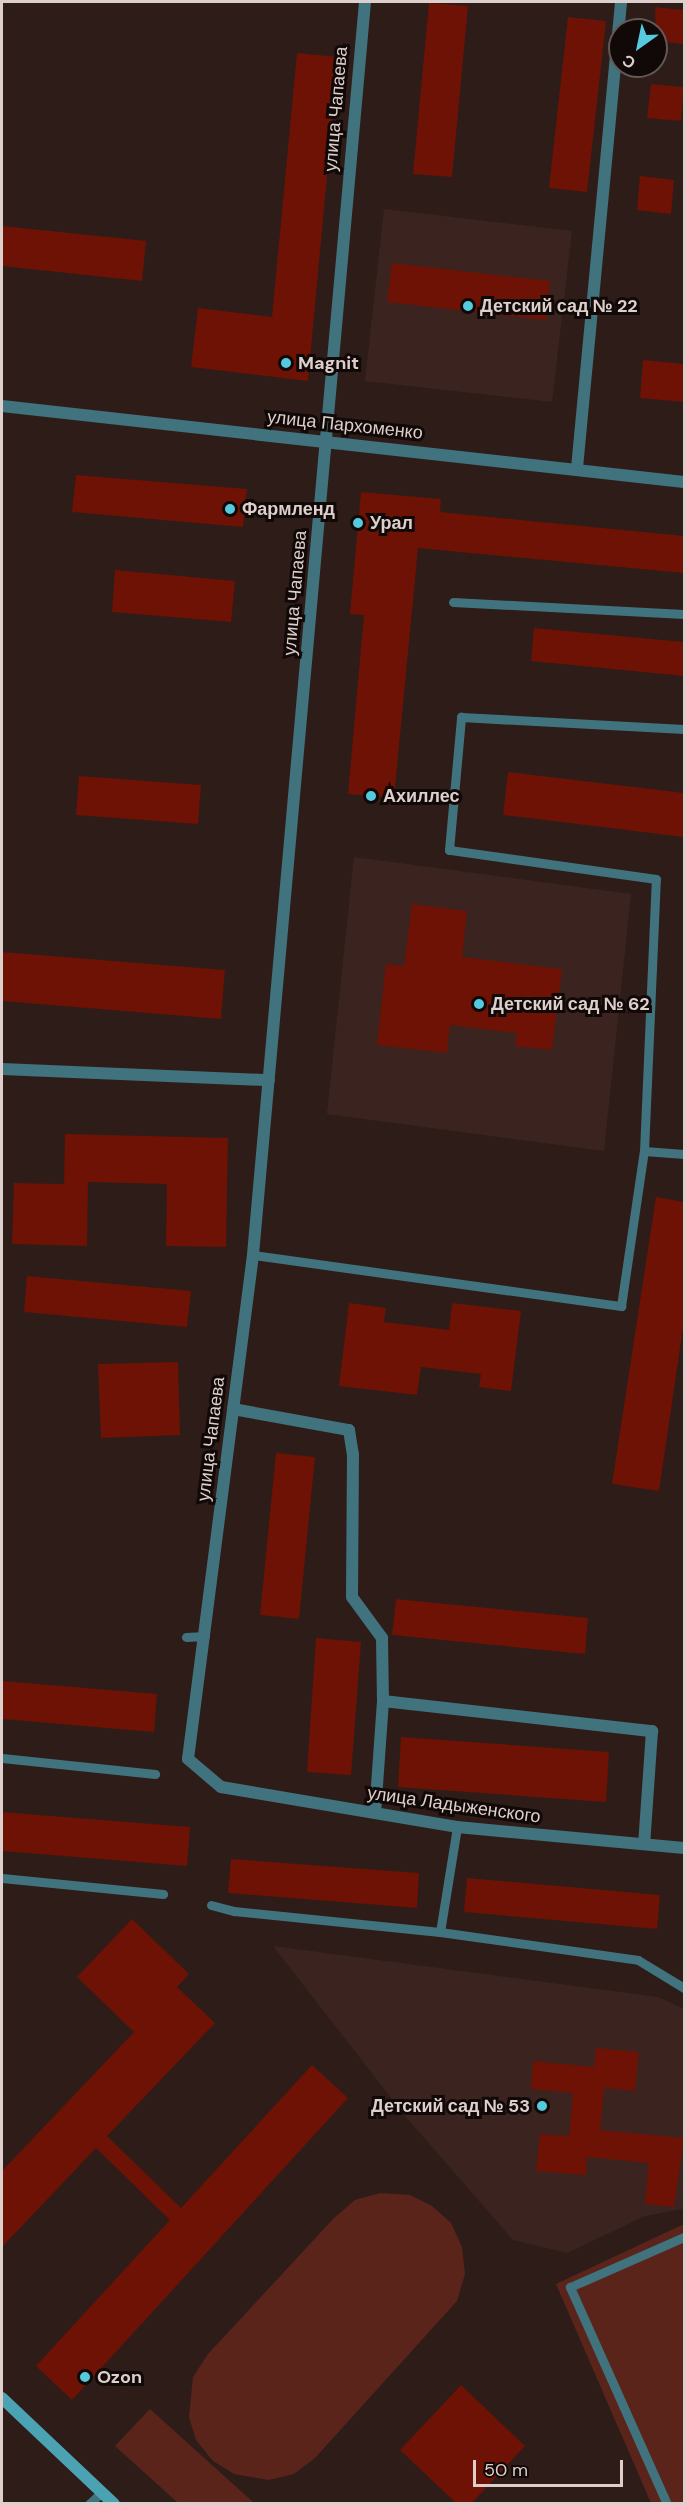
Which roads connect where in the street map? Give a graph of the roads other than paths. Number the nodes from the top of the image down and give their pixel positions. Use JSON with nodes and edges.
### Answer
{"nodes":[{"id":1,"x":365,"y":2,"type":"edge"},
{"id":2,"x":621,"y":2,"type":"edge"},
{"id":3,"x":2,"y":406,"type":"edge"},
{"id":4,"x":327,"y":441,"type":"junction"},
{"id":5,"x":578,"y":468,"type":"junction"},
{"id":6,"x":684,"y":482,"type":"edge"},
{"id":7,"x":453,"y":602,"type":"dead end"},
{"id":8,"x":684,"y":614,"type":"edge"},
{"id":9,"x":684,"y":729,"type":"edge"},
{"id":10,"x":2,"y":1069,"type":"edge"},
{"id":11,"x":269,"y":1080,"type":"junction"},
{"id":12,"x":644,"y":1151,"type":"junction"},
{"id":13,"x":684,"y":1154,"type":"edge"},
{"id":14,"x":253,"y":1255,"type":"junction"},
{"id":15,"x":233,"y":1409,"type":"junction"},
{"id":16,"x":205,"y":1636,"type":"junction"},
{"id":17,"x":186,"y":1637,"type":"dead end"},
{"id":18,"x":383,"y":1701,"type":"junction"},
{"id":19,"x":2,"y":1758,"type":"edge"},
{"id":20,"x":156,"y":1774,"type":"dead end"},
{"id":21,"x":221,"y":1787,"type":"joint"},
{"id":22,"x":375,"y":1813,"type":"junction"},
{"id":23,"x":457,"y":1827,"type":"junction"},
{"id":24,"x":644,"y":1844,"type":"junction"},
{"id":25,"x":684,"y":1848,"type":"edge"},
{"id":26,"x":2,"y":1878,"type":"edge"},
{"id":27,"x":163,"y":1894,"type":"dead end"},
{"id":28,"x":211,"y":1905,"type":"dead end"},
{"id":29,"x":440,"y":1932,"type":"junction"},
{"id":30,"x":684,"y":1988,"type":"edge"},
{"id":31,"x":684,"y":2237,"type":"edge"},
{"id":32,"x":2,"y":2398,"type":"edge"},
{"id":33,"x":102,"y":2492,"type":"junction"},
{"id":34,"x":89,"y":2504,"type":"edge"},
{"id":35,"x":114,"y":2504,"type":"edge"},
{"id":36,"x":667,"y":2504,"type":"edge"}],
"edges":[{"from":1,"to":4,"type":"street","name":"улица Чапаева"},
{"from":2,"to":5,"type":"street"},
{"from":3,"to":4,"type":"street","name":"улица Пархоменко"},
{"from":4,"to":5,"type":"street","name":"улица Пархоменко"},
{"from":4,"to":11,"type":"street","name":"улица Чапаева"},
{"from":5,"to":6,"type":"street","name":"улица Пархоменко"},
{"from":7,"to":8,"type":"lane"},
{"from":9,"to":12,"type":"lane"},
{"from":10,"to":11,"type":"street"},
{"from":11,"to":14,"type":"street","name":"улица Чапаева"},
{"from":12,"to":13,"type":"lane"},
{"from":12,"to":14,"type":"lane"},
{"from":14,"to":15,"type":"street","name":"улица Чапаева"},
{"from":15,"to":16,"type":"street","name":"улица Чапаева"},
{"from":15,"to":18,"type":"street"},
{"from":16,"to":17,"type":"lane"},
{"from":16,"to":21,"type":"street","name":"улица Чапаева"},
{"from":18,"to":22,"type":"street"},
{"from":18,"to":24,"type":"street"},
{"from":19,"to":20,"type":"lane"},
{"from":21,"to":22,"type":"street","name":"улица Ладыженского"},
{"from":22,"to":23,"type":"street","name":"улица Ладыженского"},
{"from":23,"to":24,"type":"street","name":"улица Ладыженского"},
{"from":23,"to":29,"type":"lane"},
{"from":24,"to":25,"type":"street","name":"улица Ладыженского"},
{"from":26,"to":27,"type":"lane"},
{"from":28,"to":29,"type":"lane"},
{"from":29,"to":30,"type":"lane"},
{"from":31,"to":36,"type":"lane"},
{"from":32,"to":33,"type":"street"},
{"from":33,"to":34,"type":"lane"},
{"from":33,"to":35,"type":"street"}]}
